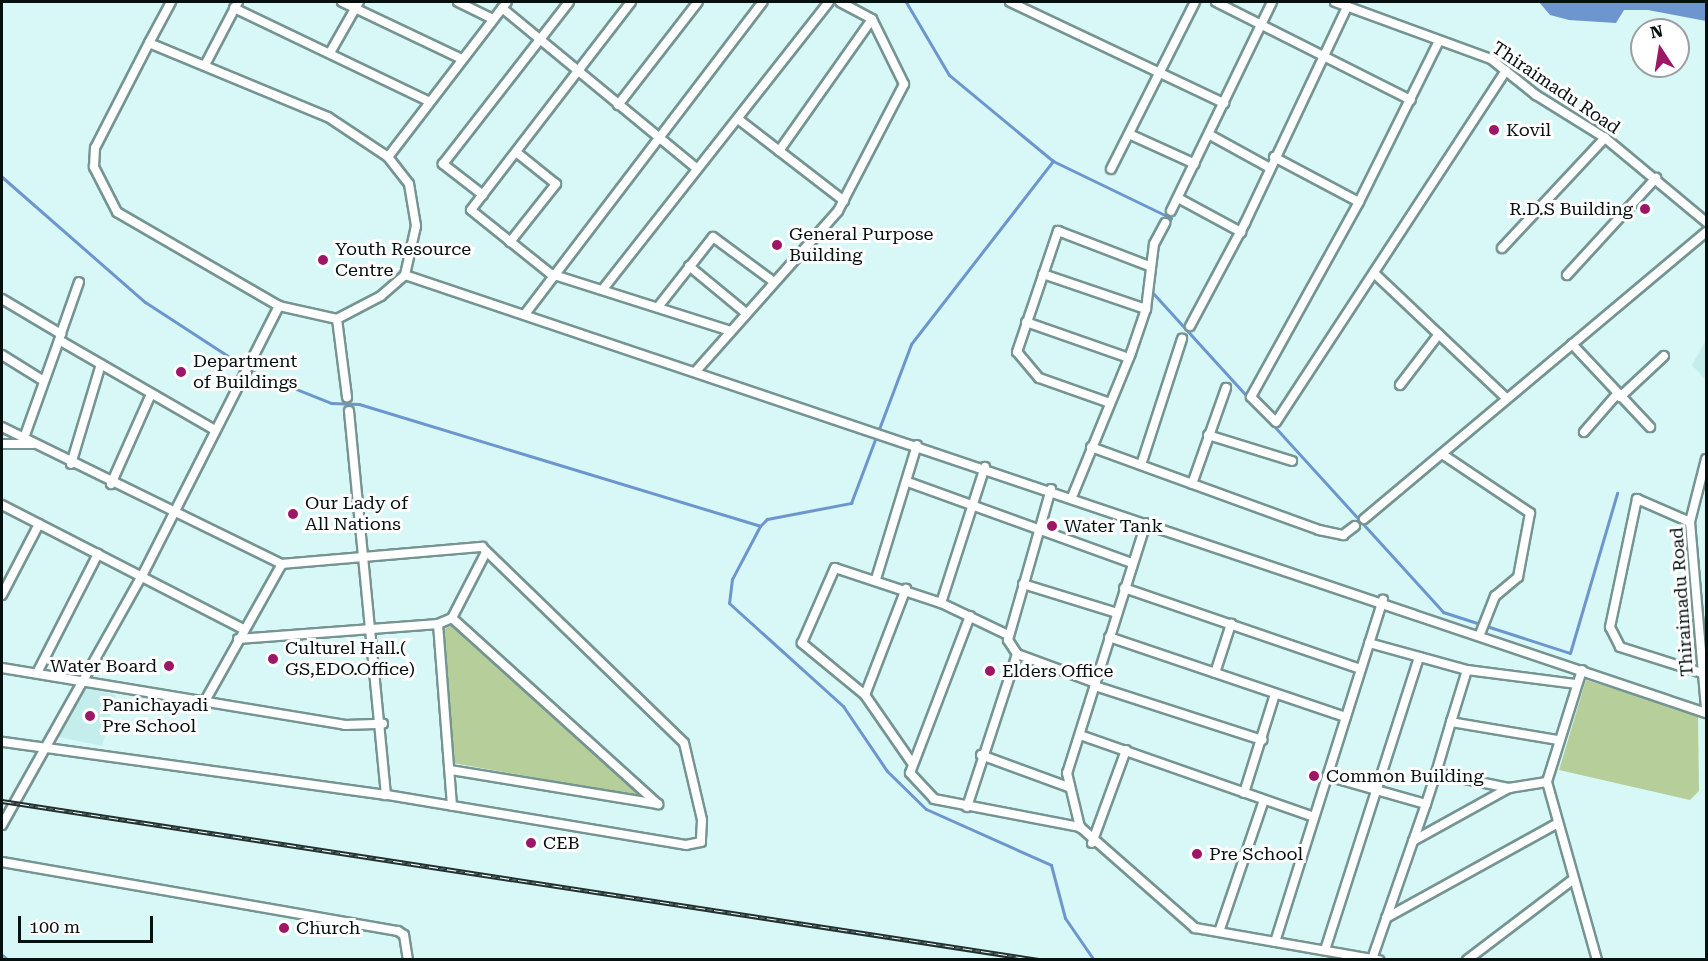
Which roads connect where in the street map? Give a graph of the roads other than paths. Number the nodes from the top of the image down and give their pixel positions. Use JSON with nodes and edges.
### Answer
{"nodes":[{"id":1,"x":171,"y":2,"type":"edge"},
{"id":2,"x":342,"y":2,"type":"edge"},
{"id":3,"x":458,"y":2,"type":"edge"},
{"id":4,"x":569,"y":2,"type":"edge"},
{"id":5,"x":631,"y":2,"type":"edge"},
{"id":6,"x":698,"y":2,"type":"edge"},
{"id":7,"x":763,"y":2,"type":"edge"},
{"id":8,"x":829,"y":2,"type":"edge"},
{"id":9,"x":840,"y":2,"type":"edge"},
{"id":10,"x":1010,"y":2,"type":"edge"},
{"id":11,"x":1195,"y":2,"type":"edge"},
{"id":12,"x":1216,"y":2,"type":"edge"},
{"id":13,"x":1272,"y":2,"type":"edge"},
{"id":14,"x":1335,"y":2,"type":"edge"},
{"id":15,"x":236,"y":5,"type":"edge"},
{"id":16,"x":357,"y":5,"type":"edge"},
{"id":17,"x":504,"y":5,"type":"edge"},
{"id":18,"x":1347,"y":7,"type":"junction"},
{"id":19,"x":493,"y":19,"type":"junction"},
{"id":20,"x":872,"y":19,"type":"junction"},
{"id":21,"x":1260,"y":26,"type":"junction"},
{"id":22,"x":540,"y":40,"type":"junction"},
{"id":23,"x":1439,"y":41,"type":"junction"},
{"id":24,"x":149,"y":43,"type":"junction"},
{"id":25,"x":331,"y":51,"type":"junction"},
{"id":26,"x":1322,"y":57,"type":"junction"},
{"id":27,"x":462,"y":59,"type":"junction"},
{"id":28,"x":205,"y":65,"type":"junction"},
{"id":29,"x":1506,"y":71,"type":"junction"},
{"id":30,"x":579,"y":73,"type":"junction"},
{"id":31,"x":1160,"y":74,"type":"junction"},
{"id":32,"x":1411,"y":100,"type":"junction"},
{"id":33,"x":430,"y":102,"type":"junction"},
{"id":34,"x":1224,"y":103,"type":"junction"},
{"id":35,"x":618,"y":105,"type":"junction"},
{"id":36,"x":738,"y":119,"type":"junction"},
{"id":37,"x":1129,"y":134,"type":"junction"},
{"id":38,"x":1210,"y":135,"type":"junction"},
{"id":39,"x":657,"y":138,"type":"junction"},
{"id":40,"x":1605,"y":138,"type":"junction"},
{"id":41,"x":779,"y":151,"type":"junction"},
{"id":42,"x":516,"y":152,"type":"junction"},
{"id":43,"x":388,"y":157,"type":"junction"},
{"id":44,"x":1274,"y":157,"type":"junction"},
{"id":45,"x":1195,"y":164,"type":"junction"},
{"id":46,"x":1269,"y":168,"type":"junction"},
{"id":47,"x":1111,"y":169,"type":"dead end"},
{"id":48,"x":697,"y":170,"type":"junction"},
{"id":49,"x":1656,"y":178,"type":"junction"},
{"id":50,"x":483,"y":195,"type":"junction"},
{"id":51,"x":1178,"y":198,"type":"junction"},
{"id":52,"x":844,"y":201,"type":"junction"},
{"id":53,"x":1359,"y":202,"type":"junction"},
{"id":54,"x":1171,"y":211,"type":"dead end"},
{"id":55,"x":1707,"y":222,"type":"edge"},
{"id":56,"x":1165,"y":223,"type":"dead end"},
{"id":57,"x":1241,"y":232,"type":"junction"},
{"id":58,"x":1707,"y":232,"type":"edge"},
{"id":59,"x":510,"y":242,"type":"junction"},
{"id":60,"x":1502,"y":248,"type":"dead end"},
{"id":61,"x":688,"y":266,"type":"junction"},
{"id":62,"x":1149,"y":266,"type":"junction"},
{"id":63,"x":1374,"y":273,"type":"junction"},
{"id":64,"x":551,"y":274,"type":"junction"},
{"id":65,"x":1043,"y":274,"type":"junction"},
{"id":66,"x":405,"y":275,"type":"junction"},
{"id":67,"x":1567,"y":275,"type":"dead end"},
{"id":68,"x":79,"y":282,"type":"dead end"},
{"id":69,"x":774,"y":282,"type":"junction"},
{"id":70,"x":603,"y":289,"type":"junction"},
{"id":71,"x":2,"y":299,"type":"edge"},
{"id":72,"x":279,"y":306,"type":"junction"},
{"id":73,"x":658,"y":307,"type":"junction"},
{"id":74,"x":1146,"y":309,"type":"junction"},
{"id":75,"x":525,"y":314,"type":"junction"},
{"id":76,"x":746,"y":314,"type":"junction"},
{"id":77,"x":337,"y":319,"type":"junction"},
{"id":78,"x":1026,"y":322,"type":"junction"},
{"id":79,"x":1190,"y":326,"type":"dead end"},
{"id":80,"x":731,"y":331,"type":"junction"},
{"id":81,"x":1439,"y":334,"type":"junction"},
{"id":82,"x":60,"y":337,"type":"junction"},
{"id":83,"x":1182,"y":339,"type":"dead end"},
{"id":84,"x":1572,"y":344,"type":"junction"},
{"id":85,"x":2,"y":355,"type":"edge"},
{"id":86,"x":1664,"y":356,"type":"dead end"},
{"id":87,"x":1129,"y":358,"type":"junction"},
{"id":88,"x":101,"y":364,"type":"junction"},
{"id":89,"x":696,"y":371,"type":"junction"},
{"id":90,"x":44,"y":381,"type":"junction"},
{"id":91,"x":1400,"y":386,"type":"dead end"},
{"id":92,"x":1227,"y":388,"type":"dead end"},
{"id":93,"x":151,"y":394,"type":"junction"},
{"id":94,"x":1619,"y":396,"type":"junction"},
{"id":95,"x":347,"y":397,"type":"dead end"},
{"id":96,"x":1506,"y":398,"type":"junction"},
{"id":97,"x":1110,"y":403,"type":"junction"},
{"id":98,"x":350,"y":411,"type":"dead end"},
{"id":99,"x":2,"y":427,"type":"edge"},
{"id":100,"x":1650,"y":427,"type":"dead end"},
{"id":101,"x":213,"y":429,"type":"junction"},
{"id":102,"x":1584,"y":432,"type":"dead end"},
{"id":103,"x":1208,"y":435,"type":"junction"},
{"id":104,"x":24,"y":438,"type":"junction"},
{"id":105,"x":2,"y":444,"type":"edge"},
{"id":106,"x":34,"y":444,"type":"junction"},
{"id":107,"x":917,"y":445,"type":"junction"},
{"id":108,"x":1091,"y":447,"type":"junction"},
{"id":109,"x":1442,"y":454,"type":"junction"},
{"id":110,"x":1707,"y":459,"type":"edge"},
{"id":111,"x":1292,"y":461,"type":"dead end"},
{"id":112,"x":70,"y":464,"type":"junction"},
{"id":113,"x":1142,"y":465,"type":"junction"},
{"id":114,"x":985,"y":467,"type":"junction"},
{"id":115,"x":909,"y":482,"type":"junction"},
{"id":116,"x":111,"y":484,"type":"junction"},
{"id":117,"x":1192,"y":484,"type":"junction"},
{"id":118,"x":1051,"y":489,"type":"junction"},
{"id":119,"x":1072,"y":497,"type":"junction"},
{"id":120,"x":2,"y":505,"type":"edge"},
{"id":121,"x":972,"y":507,"type":"junction"},
{"id":122,"x":173,"y":514,"type":"junction"},
{"id":123,"x":1364,"y":519,"type":"dead end"},
{"id":124,"x":1690,"y":522,"type":"junction"},
{"id":125,"x":1146,"y":523,"type":"junction"},
{"id":126,"x":39,"y":524,"type":"junction"},
{"id":127,"x":1355,"y":526,"type":"dead end"},
{"id":128,"x":1040,"y":530,"type":"junction"},
{"id":129,"x":486,"y":552,"type":"junction"},
{"id":130,"x":98,"y":554,"type":"junction"},
{"id":131,"x":366,"y":554,"type":"junction"},
{"id":132,"x":1132,"y":563,"type":"junction"},
{"id":133,"x":282,"y":564,"type":"junction"},
{"id":134,"x":143,"y":574,"type":"junction"},
{"id":135,"x":876,"y":579,"type":"junction"},
{"id":136,"x":1023,"y":584,"type":"junction"},
{"id":137,"x":1124,"y":588,"type":"junction"},
{"id":138,"x":906,"y":589,"type":"junction"},
{"id":139,"x":2,"y":595,"type":"edge"},
{"id":140,"x":1383,"y":600,"type":"junction"},
{"id":141,"x":941,"y":603,"type":"junction"},
{"id":142,"x":1117,"y":613,"type":"junction"},
{"id":143,"x":970,"y":616,"type":"junction"},
{"id":144,"x":452,"y":618,"type":"junction"},
{"id":145,"x":438,"y":624,"type":"junction"},
{"id":146,"x":1231,"y":624,"type":"junction"},
{"id":147,"x":1484,"y":628,"type":"junction"},
{"id":148,"x":243,"y":629,"type":"junction"},
{"id":149,"x":373,"y":630,"type":"junction"},
{"id":150,"x":1008,"y":635,"type":"junction"},
{"id":151,"x":1109,"y":637,"type":"junction"},
{"id":152,"x":238,"y":639,"type":"junction"},
{"id":153,"x":1369,"y":643,"type":"junction"},
{"id":154,"x":1017,"y":654,"type":"junction"},
{"id":155,"x":1419,"y":657,"type":"junction"},
{"id":156,"x":2,"y":668,"type":"edge"},
{"id":157,"x":1361,"y":669,"type":"junction"},
{"id":158,"x":1467,"y":670,"type":"junction"},
{"id":159,"x":1582,"y":670,"type":"junction"},
{"id":160,"x":38,"y":673,"type":"junction"},
{"id":161,"x":1215,"y":673,"type":"junction"},
{"id":162,"x":1702,"y":673,"type":"junction"},
{"id":163,"x":80,"y":677,"type":"junction"},
{"id":164,"x":1577,"y":684,"type":"junction"},
{"id":165,"x":1095,"y":685,"type":"junction"},
{"id":166,"x":1275,"y":694,"type":"junction"},
{"id":167,"x":865,"y":695,"type":"junction"},
{"id":168,"x":205,"y":701,"type":"junction"},
{"id":169,"x":1707,"y":711,"type":"edge"},
{"id":170,"x":1346,"y":717,"type":"junction"},
{"id":171,"x":1451,"y":722,"type":"junction"},
{"id":172,"x":383,"y":724,"type":"junction"},
{"id":173,"x":1080,"y":735,"type":"junction"},
{"id":174,"x":1557,"y":740,"type":"junction"},
{"id":175,"x":1262,"y":741,"type":"junction"},
{"id":176,"x":2,"y":742,"type":"edge"},
{"id":177,"x":44,"y":747,"type":"junction"},
{"id":178,"x":1125,"y":750,"type":"junction"},
{"id":179,"x":981,"y":755,"type":"junction"},
{"id":180,"x":912,"y":763,"type":"junction"},
{"id":181,"x":450,"y":770,"type":"junction"},
{"id":182,"x":1436,"y":773,"type":"junction"},
{"id":183,"x":1327,"y":776,"type":"junction"},
{"id":184,"x":1547,"y":782,"type":"junction"},
{"id":185,"x":1068,"y":787,"type":"junction"},
{"id":186,"x":1509,"y":788,"type":"junction"},
{"id":187,"x":1374,"y":790,"type":"junction"},
{"id":188,"x":1244,"y":793,"type":"junction"},
{"id":189,"x":386,"y":795,"type":"junction"},
{"id":190,"x":1264,"y":800,"type":"junction"},
{"id":191,"x":1426,"y":804,"type":"junction"},
{"id":192,"x":452,"y":805,"type":"junction"},
{"id":193,"x":967,"y":807,"type":"junction"},
{"id":194,"x":1314,"y":817,"type":"junction"},
{"id":195,"x":1556,"y":824,"type":"junction"},
{"id":196,"x":2,"y":825,"type":"edge"},
{"id":197,"x":1080,"y":827,"type":"junction"},
{"id":198,"x":1413,"y":841,"type":"junction"},
{"id":199,"x":1092,"y":843,"type":"junction"},
{"id":200,"x":2,"y":862,"type":"edge"},
{"id":201,"x":1571,"y":881,"type":"junction"},
{"id":202,"x":1386,"y":918,"type":"junction"},
{"id":203,"x":1219,"y":932,"type":"junction"},
{"id":204,"x":1275,"y":942,"type":"junction"},
{"id":205,"x":1325,"y":951,"type":"junction"},
{"id":206,"x":1375,"y":959,"type":"edge"},
{"id":207,"x":408,"y":960,"type":"edge"},
{"id":208,"x":1467,"y":960,"type":"edge"},
{"id":209,"x":1597,"y":960,"type":"edge"}],
"edges":[{"from":1,"to":24,"type":"street"},
{"from":2,"to":16,"type":"street"},
{"from":3,"to":19,"type":"street"},
{"from":4,"to":22,"type":"street"},
{"from":5,"to":30,"type":"street"},
{"from":6,"to":35,"type":"street"},
{"from":7,"to":39,"type":"street"},
{"from":8,"to":36,"type":"street"},
{"from":9,"to":20,"type":"street"},
{"from":10,"to":31,"type":"street"},
{"from":11,"to":31,"type":"street"},
{"from":12,"to":21,"type":"street"},
{"from":13,"to":21,"type":"street"},
{"from":14,"to":18,"type":"street","name":"Thiraimadu Road"},
{"from":15,"to":25,"type":"street"},
{"from":15,"to":28,"type":"street"},
{"from":16,"to":25,"type":"street"},
{"from":16,"to":27,"type":"street"},
{"from":17,"to":19,"type":"street"},
{"from":17,"to":22,"type":"street"},
{"from":18,"to":23,"type":"street","name":"Thiraimadu Road"},
{"from":18,"to":26,"type":"street"},
{"from":19,"to":27,"type":"street"},
{"from":20,"to":41,"type":"street"},
{"from":20,"to":52,"type":"street"},
{"from":21,"to":26,"type":"street"},
{"from":21,"to":34,"type":"street"},
{"from":22,"to":30,"type":"street"},
{"from":22,"to":50,"type":"street"},
{"from":23,"to":29,"type":"street","name":"Thiraimadu Road"},
{"from":23,"to":32,"type":"street"},
{"from":24,"to":28,"type":"street"},
{"from":24,"to":72,"type":"street"},
{"from":25,"to":33,"type":"street"},
{"from":26,"to":32,"type":"street"},
{"from":26,"to":44,"type":"street"},
{"from":27,"to":33,"type":"street"},
{"from":28,"to":43,"type":"street"},
{"from":29,"to":40,"type":"street","name":"Thiraimadu Road"},
{"from":29,"to":63,"type":"street"},
{"from":30,"to":35,"type":"street"},
{"from":30,"to":42,"type":"street"},
{"from":31,"to":34,"type":"street"},
{"from":31,"to":37,"type":"street"},
{"from":32,"to":53,"type":"street"},
{"from":33,"to":43,"type":"street"},
{"from":34,"to":38,"type":"street"},
{"from":35,"to":39,"type":"street"},
{"from":36,"to":41,"type":"street"},
{"from":36,"to":48,"type":"street"},
{"from":37,"to":45,"type":"street"},
{"from":37,"to":47,"type":"street"},
{"from":38,"to":45,"type":"street"},
{"from":38,"to":46,"type":"street"},
{"from":39,"to":48,"type":"street"},
{"from":39,"to":64,"type":"street"},
{"from":40,"to":49,"type":"street","name":"Thiraimadu Road"},
{"from":40,"to":60,"type":"street"},
{"from":41,"to":52,"type":"street"},
{"from":42,"to":50,"type":"street"},
{"from":42,"to":59,"type":"street"},
{"from":43,"to":66,"type":"street"},
{"from":44,"to":46,"type":"street"},
{"from":44,"to":53,"type":"street"},
{"from":45,"to":51,"type":"street"},
{"from":46,"to":57,"type":"street"},
{"from":48,"to":70,"type":"street"},
{"from":49,"to":55,"type":"street","name":"Thiraimadu Road"},
{"from":49,"to":67,"type":"street"},
{"from":50,"to":59,"type":"street"},
{"from":51,"to":54,"type":"street"},
{"from":51,"to":57,"type":"street"},
{"from":52,"to":69,"type":"street"},
{"from":53,"to":63,"type":"street"},
{"from":56,"to":62,"type":"street"},
{"from":57,"to":79,"type":"street"},
{"from":58,"to":84,"type":"street"},
{"from":59,"to":64,"type":"street"},
{"from":61,"to":69,"type":"street"},
{"from":61,"to":73,"type":"street"},
{"from":61,"to":76,"type":"street"},
{"from":62,"to":65,"type":"street"},
{"from":62,"to":74,"type":"street"},
{"from":63,"to":81,"type":"street"},
{"from":64,"to":70,"type":"street"},
{"from":64,"to":75,"type":"street"},
{"from":65,"to":74,"type":"street"},
{"from":65,"to":78,"type":"street"},
{"from":66,"to":75,"type":"street"},
{"from":66,"to":77,"type":"street"},
{"from":68,"to":82,"type":"street"},
{"from":69,"to":76,"type":"street"},
{"from":70,"to":73,"type":"street"},
{"from":71,"to":82,"type":"street"},
{"from":72,"to":77,"type":"street"},
{"from":72,"to":101,"type":"street"},
{"from":73,"to":80,"type":"street"},
{"from":74,"to":87,"type":"street"},
{"from":75,"to":89,"type":"street"},
{"from":76,"to":80,"type":"street"},
{"from":77,"to":95,"type":"street"},
{"from":78,"to":87,"type":"street"},
{"from":78,"to":97,"type":"street"},
{"from":80,"to":89,"type":"street"},
{"from":81,"to":91,"type":"street"},
{"from":81,"to":96,"type":"street"},
{"from":82,"to":88,"type":"street"},
{"from":82,"to":90,"type":"street"},
{"from":83,"to":113,"type":"street"},
{"from":84,"to":94,"type":"street"},
{"from":84,"to":96,"type":"street"},
{"from":85,"to":90,"type":"street"},
{"from":86,"to":94,"type":"street"},
{"from":87,"to":97,"type":"street"},
{"from":88,"to":93,"type":"street"},
{"from":88,"to":112,"type":"street"},
{"from":89,"to":107,"type":"street"},
{"from":90,"to":104,"type":"street"},
{"from":92,"to":103,"type":"street"},
{"from":93,"to":101,"type":"street"},
{"from":93,"to":116,"type":"street"},
{"from":94,"to":100,"type":"street"},
{"from":94,"to":102,"type":"street"},
{"from":96,"to":109,"type":"street"},
{"from":97,"to":108,"type":"street"},
{"from":98,"to":131,"type":"street"},
{"from":99,"to":104,"type":"street"},
{"from":101,"to":122,"type":"street"},
{"from":103,"to":111,"type":"street"},
{"from":103,"to":117,"type":"street"},
{"from":104,"to":106,"type":"street"},
{"from":105,"to":106,"type":"street"},
{"from":106,"to":112,"type":"street"},
{"from":107,"to":114,"type":"street"},
{"from":107,"to":115,"type":"street"},
{"from":108,"to":113,"type":"street"},
{"from":108,"to":119,"type":"street"},
{"from":109,"to":123,"type":"street"},
{"from":109,"to":147,"type":"street"},
{"from":110,"to":124,"type":"street","name":"Thiraimadu Road"},
{"from":112,"to":116,"type":"street"},
{"from":113,"to":117,"type":"street"},
{"from":114,"to":118,"type":"street"},
{"from":114,"to":121,"type":"street"},
{"from":115,"to":121,"type":"street"},
{"from":115,"to":135,"type":"street"},
{"from":116,"to":122,"type":"street"},
{"from":117,"to":127,"type":"street"},
{"from":118,"to":119,"type":"street"},
{"from":118,"to":128,"type":"street"},
{"from":119,"to":125,"type":"street"},
{"from":120,"to":126,"type":"street"},
{"from":121,"to":128,"type":"street"},
{"from":121,"to":141,"type":"street"},
{"from":122,"to":133,"type":"street"},
{"from":122,"to":134,"type":"street"},
{"from":124,"to":162,"type":"street","name":"Thiraimadu Road"},
{"from":124,"to":162,"type":"street"},
{"from":125,"to":132,"type":"street"},
{"from":125,"to":140,"type":"street"},
{"from":126,"to":130,"type":"street"},
{"from":126,"to":139,"type":"street"},
{"from":128,"to":132,"type":"street"},
{"from":128,"to":136,"type":"street"},
{"from":129,"to":131,"type":"street"},
{"from":129,"to":144,"type":"street"},
{"from":129,"to":192,"type":"street"},
{"from":130,"to":134,"type":"street"},
{"from":130,"to":160,"type":"street"},
{"from":131,"to":133,"type":"street"},
{"from":131,"to":149,"type":"street"},
{"from":132,"to":137,"type":"street"},
{"from":133,"to":148,"type":"street"},
{"from":134,"to":148,"type":"street"},
{"from":134,"to":163,"type":"street"},
{"from":135,"to":138,"type":"street"},
{"from":135,"to":167,"type":"street"},
{"from":136,"to":142,"type":"street"},
{"from":136,"to":150,"type":"street"},
{"from":137,"to":142,"type":"street"},
{"from":137,"to":146,"type":"street"},
{"from":138,"to":141,"type":"street"},
{"from":138,"to":167,"type":"street"},
{"from":140,"to":147,"type":"street"},
{"from":140,"to":153,"type":"street"},
{"from":141,"to":143,"type":"street"},
{"from":142,"to":151,"type":"street"},
{"from":143,"to":150,"type":"street"},
{"from":143,"to":180,"type":"street"},
{"from":144,"to":145,"type":"street"},
{"from":144,"to":181,"type":"street"},
{"from":145,"to":149,"type":"street"},
{"from":145,"to":181,"type":"street"},
{"from":146,"to":157,"type":"street"},
{"from":146,"to":161,"type":"street"},
{"from":147,"to":159,"type":"street"},
{"from":148,"to":152,"type":"street"},
{"from":149,"to":152,"type":"street"},
{"from":149,"to":172,"type":"street"},
{"from":150,"to":154,"type":"street"},
{"from":151,"to":161,"type":"street"},
{"from":151,"to":165,"type":"street"},
{"from":152,"to":168,"type":"street"},
{"from":153,"to":155,"type":"street"},
{"from":153,"to":157,"type":"street"},
{"from":154,"to":165,"type":"street"},
{"from":154,"to":179,"type":"street"},
{"from":155,"to":158,"type":"street"},
{"from":155,"to":187,"type":"street"},
{"from":156,"to":160,"type":"street"},
{"from":157,"to":170,"type":"street"},
{"from":158,"to":164,"type":"street"},
{"from":158,"to":171,"type":"street"},
{"from":159,"to":164,"type":"street"},
{"from":159,"to":169,"type":"street"},
{"from":160,"to":163,"type":"street"},
{"from":161,"to":166,"type":"street"},
{"from":162,"to":169,"type":"street","name":"Thiraimadu Road"},
{"from":163,"to":168,"type":"street"},
{"from":163,"to":177,"type":"street"},
{"from":164,"to":174,"type":"street"},
{"from":165,"to":173,"type":"street"},
{"from":165,"to":175,"type":"street"},
{"from":166,"to":170,"type":"street"},
{"from":166,"to":175,"type":"street"},
{"from":167,"to":180,"type":"street"},
{"from":168,"to":172,"type":"street"},
{"from":170,"to":183,"type":"street"},
{"from":171,"to":174,"type":"street"},
{"from":171,"to":182,"type":"street"},
{"from":172,"to":189,"type":"street"},
{"from":173,"to":178,"type":"street"},
{"from":173,"to":185,"type":"street"},
{"from":174,"to":184,"type":"street"},
{"from":175,"to":188,"type":"street"},
{"from":176,"to":177,"type":"street"},
{"from":177,"to":189,"type":"street"},
{"from":177,"to":196,"type":"street"},
{"from":178,"to":188,"type":"street"},
{"from":178,"to":199,"type":"street"},
{"from":179,"to":185,"type":"street"},
{"from":179,"to":193,"type":"street"},
{"from":180,"to":193,"type":"street"},
{"from":181,"to":192,"type":"street"},
{"from":182,"to":186,"type":"street"},
{"from":182,"to":191,"type":"street"},
{"from":183,"to":187,"type":"street"},
{"from":183,"to":194,"type":"street"},
{"from":184,"to":186,"type":"street"},
{"from":184,"to":195,"type":"street"},
{"from":185,"to":197,"type":"street"},
{"from":186,"to":198,"type":"street"},
{"from":187,"to":191,"type":"street"},
{"from":187,"to":205,"type":"street"},
{"from":188,"to":190,"type":"street"},
{"from":189,"to":192,"type":"street"},
{"from":190,"to":194,"type":"street"},
{"from":190,"to":203,"type":"street"},
{"from":191,"to":198,"type":"street"},
{"from":193,"to":197,"type":"street"},
{"from":194,"to":204,"type":"street"},
{"from":195,"to":201,"type":"street"},
{"from":195,"to":202,"type":"street"},
{"from":197,"to":199,"type":"street"},
{"from":198,"to":202,"type":"street"},
{"from":199,"to":203,"type":"street"},
{"from":200,"to":207,"type":"street"},
{"from":201,"to":208,"type":"street"},
{"from":201,"to":209,"type":"street"},
{"from":202,"to":206,"type":"street"},
{"from":203,"to":204,"type":"street"},
{"from":204,"to":205,"type":"street"},
{"from":205,"to":206,"type":"street"}]}
